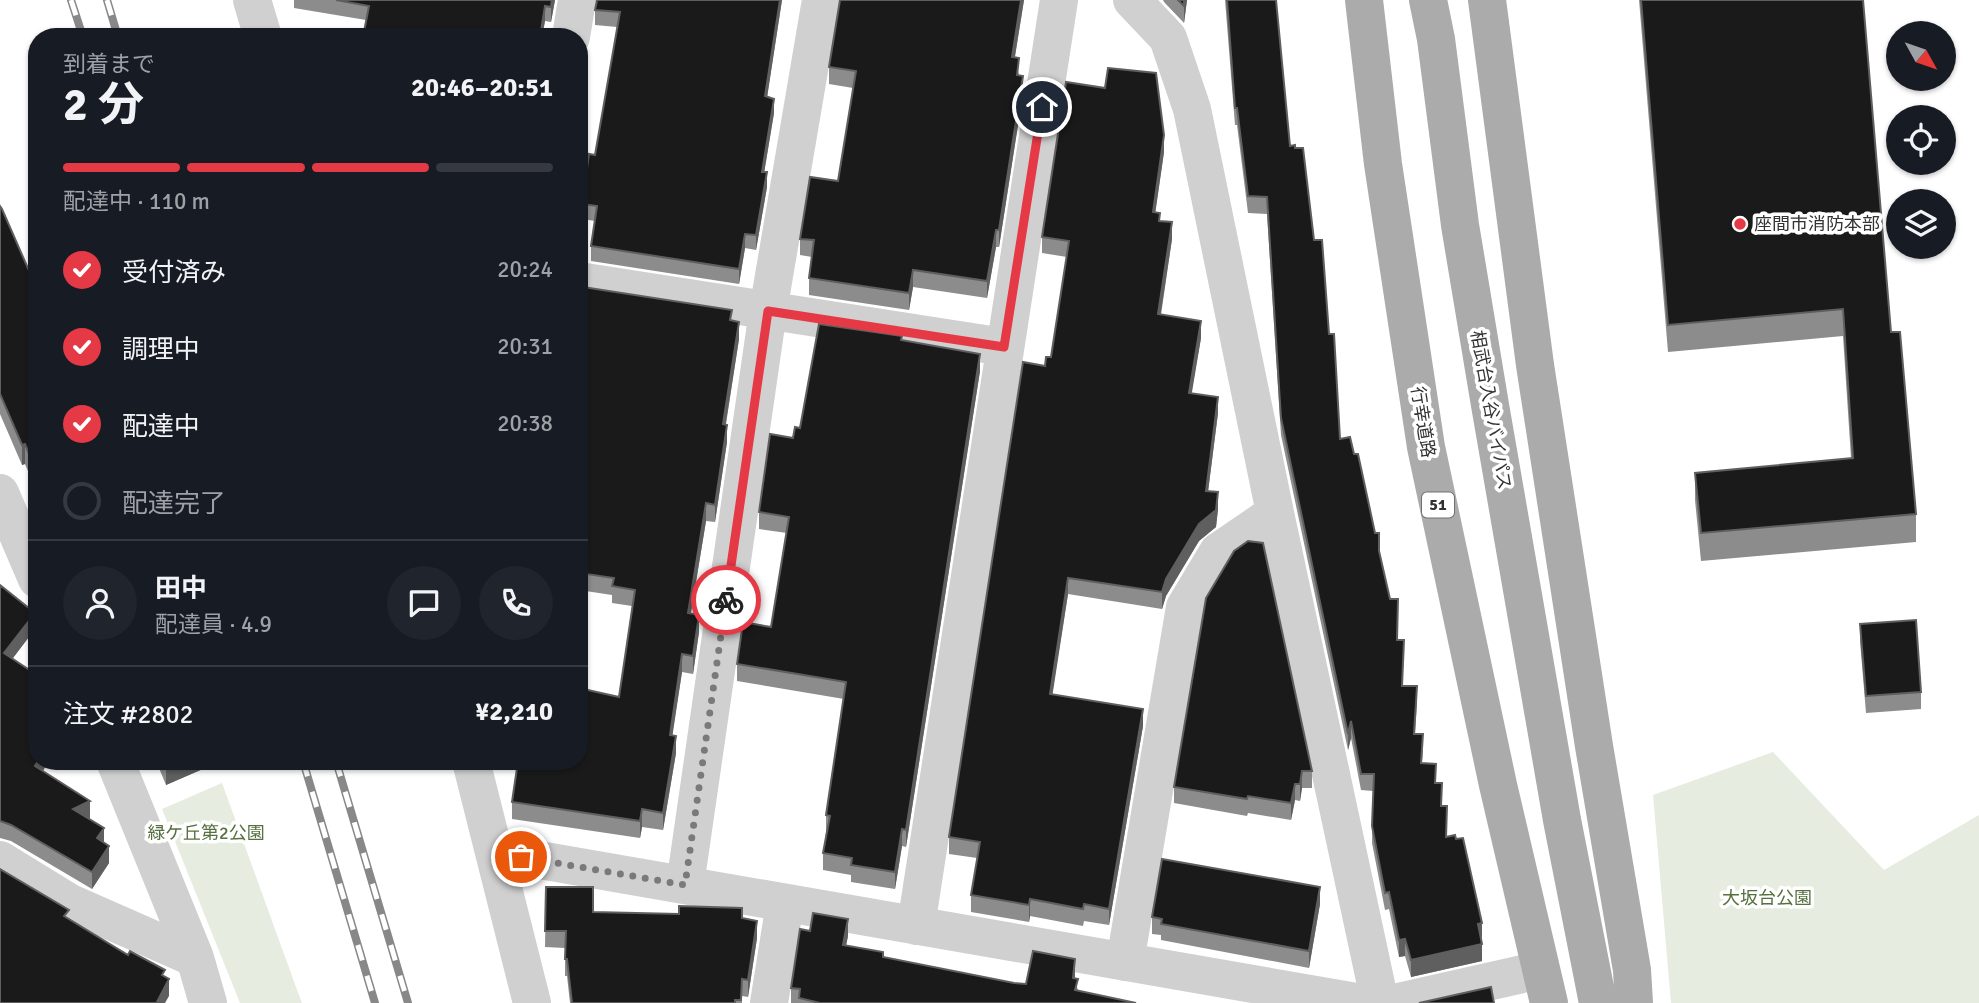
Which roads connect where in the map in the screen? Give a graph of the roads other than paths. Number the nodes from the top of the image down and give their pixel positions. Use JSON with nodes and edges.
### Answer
{"nodes":[{"id":1,"x":252,"y":0,"type":"edge"},
{"id":2,"x":577,"y":0,"type":"edge"},
{"id":3,"x":821,"y":0,"type":"edge"},
{"id":4,"x":1059,"y":0,"type":"edge"},
{"id":5,"x":1132,"y":0,"type":"edge"},
{"id":6,"x":1364,"y":0,"type":"edge"},
{"id":7,"x":1428,"y":0,"type":"edge"},
{"id":8,"x":1487,"y":0,"type":"edge"},
{"id":9,"x":260,"y":28,"type":"edge"},
{"id":10,"x":572,"y":28,"type":"edge"},
{"id":11,"x":588,"y":282,"type":"edge"},
{"id":12,"x":768,"y":311,"type":"junction"},
{"id":13,"x":1004,"y":347,"type":"junction"},
{"id":14,"x":0,"y":493,"type":"edge"},
{"id":15,"x":1275,"y":513,"type":"junction"},
{"id":16,"x":28,"y":558,"type":"edge"},
{"id":17,"x":119,"y":770,"type":"edge"},
{"id":18,"x":473,"y":770,"type":"edge"},
{"id":19,"x":494,"y":852,"type":"junction"},
{"id":20,"x":0,"y":860,"type":"edge"},
{"id":21,"x":685,"y":885,"type":"junction"},
{"id":22,"x":785,"y":903,"type":"junction"},
{"id":23,"x":916,"y":926,"type":"junction"},
{"id":24,"x":195,"y":958,"type":"junction"},
{"id":25,"x":1125,"y":962,"type":"junction"},
{"id":26,"x":1544,"y":987,"type":"edge"},
{"id":27,"x":1186,"y":988,"type":"edge"},
{"id":28,"x":208,"y":1003,"type":"edge"},
{"id":29,"x":531,"y":1003,"type":"edge"},
{"id":30,"x":769,"y":1003,"type":"edge"},
{"id":31,"x":1362,"y":1003,"type":"edge"},
{"id":32,"x":1380,"y":1003,"type":"edge"},
{"id":33,"x":1394,"y":1003,"type":"edge"},
{"id":34,"x":1598,"y":1003,"type":"edge"},
{"id":35,"x":1634,"y":1003,"type":"edge"}],
"edges":[{"from":1,"to":9,"type":"street"},
{"from":2,"to":10,"type":"street"},
{"from":3,"to":12,"type":"street"},
{"from":4,"to":13,"type":"street"},
{"from":5,"to":15,"type":"street"},
{"from":6,"to":26,"type":"main road","name":"行幸道路","number":"51"},
{"from":7,"to":34,"type":"main road","name":"相武台入谷バイパス"},
{"from":8,"to":35,"type":"main road"},
{"from":11,"to":12,"type":"street"},
{"from":12,"to":13,"type":"street"},
{"from":12,"to":21,"type":"street"},
{"from":13,"to":23,"type":"street"},
{"from":14,"to":16,"type":"street"},
{"from":15,"to":25,"type":"street"},
{"from":15,"to":32,"type":"street"},
{"from":17,"to":24,"type":"street"},
{"from":18,"to":19,"type":"street"},
{"from":19,"to":21,"type":"street"},
{"from":19,"to":29,"type":"street"},
{"from":20,"to":24,"type":"street"},
{"from":21,"to":22,"type":"street"},
{"from":22,"to":23,"type":"street"},
{"from":22,"to":30,"type":"street"},
{"from":23,"to":25,"type":"street"},
{"from":24,"to":28,"type":"street"},
{"from":25,"to":27,"type":"street"},
{"from":26,"to":33,"type":"street"},
{"from":27,"to":31,"type":"street"}]}
